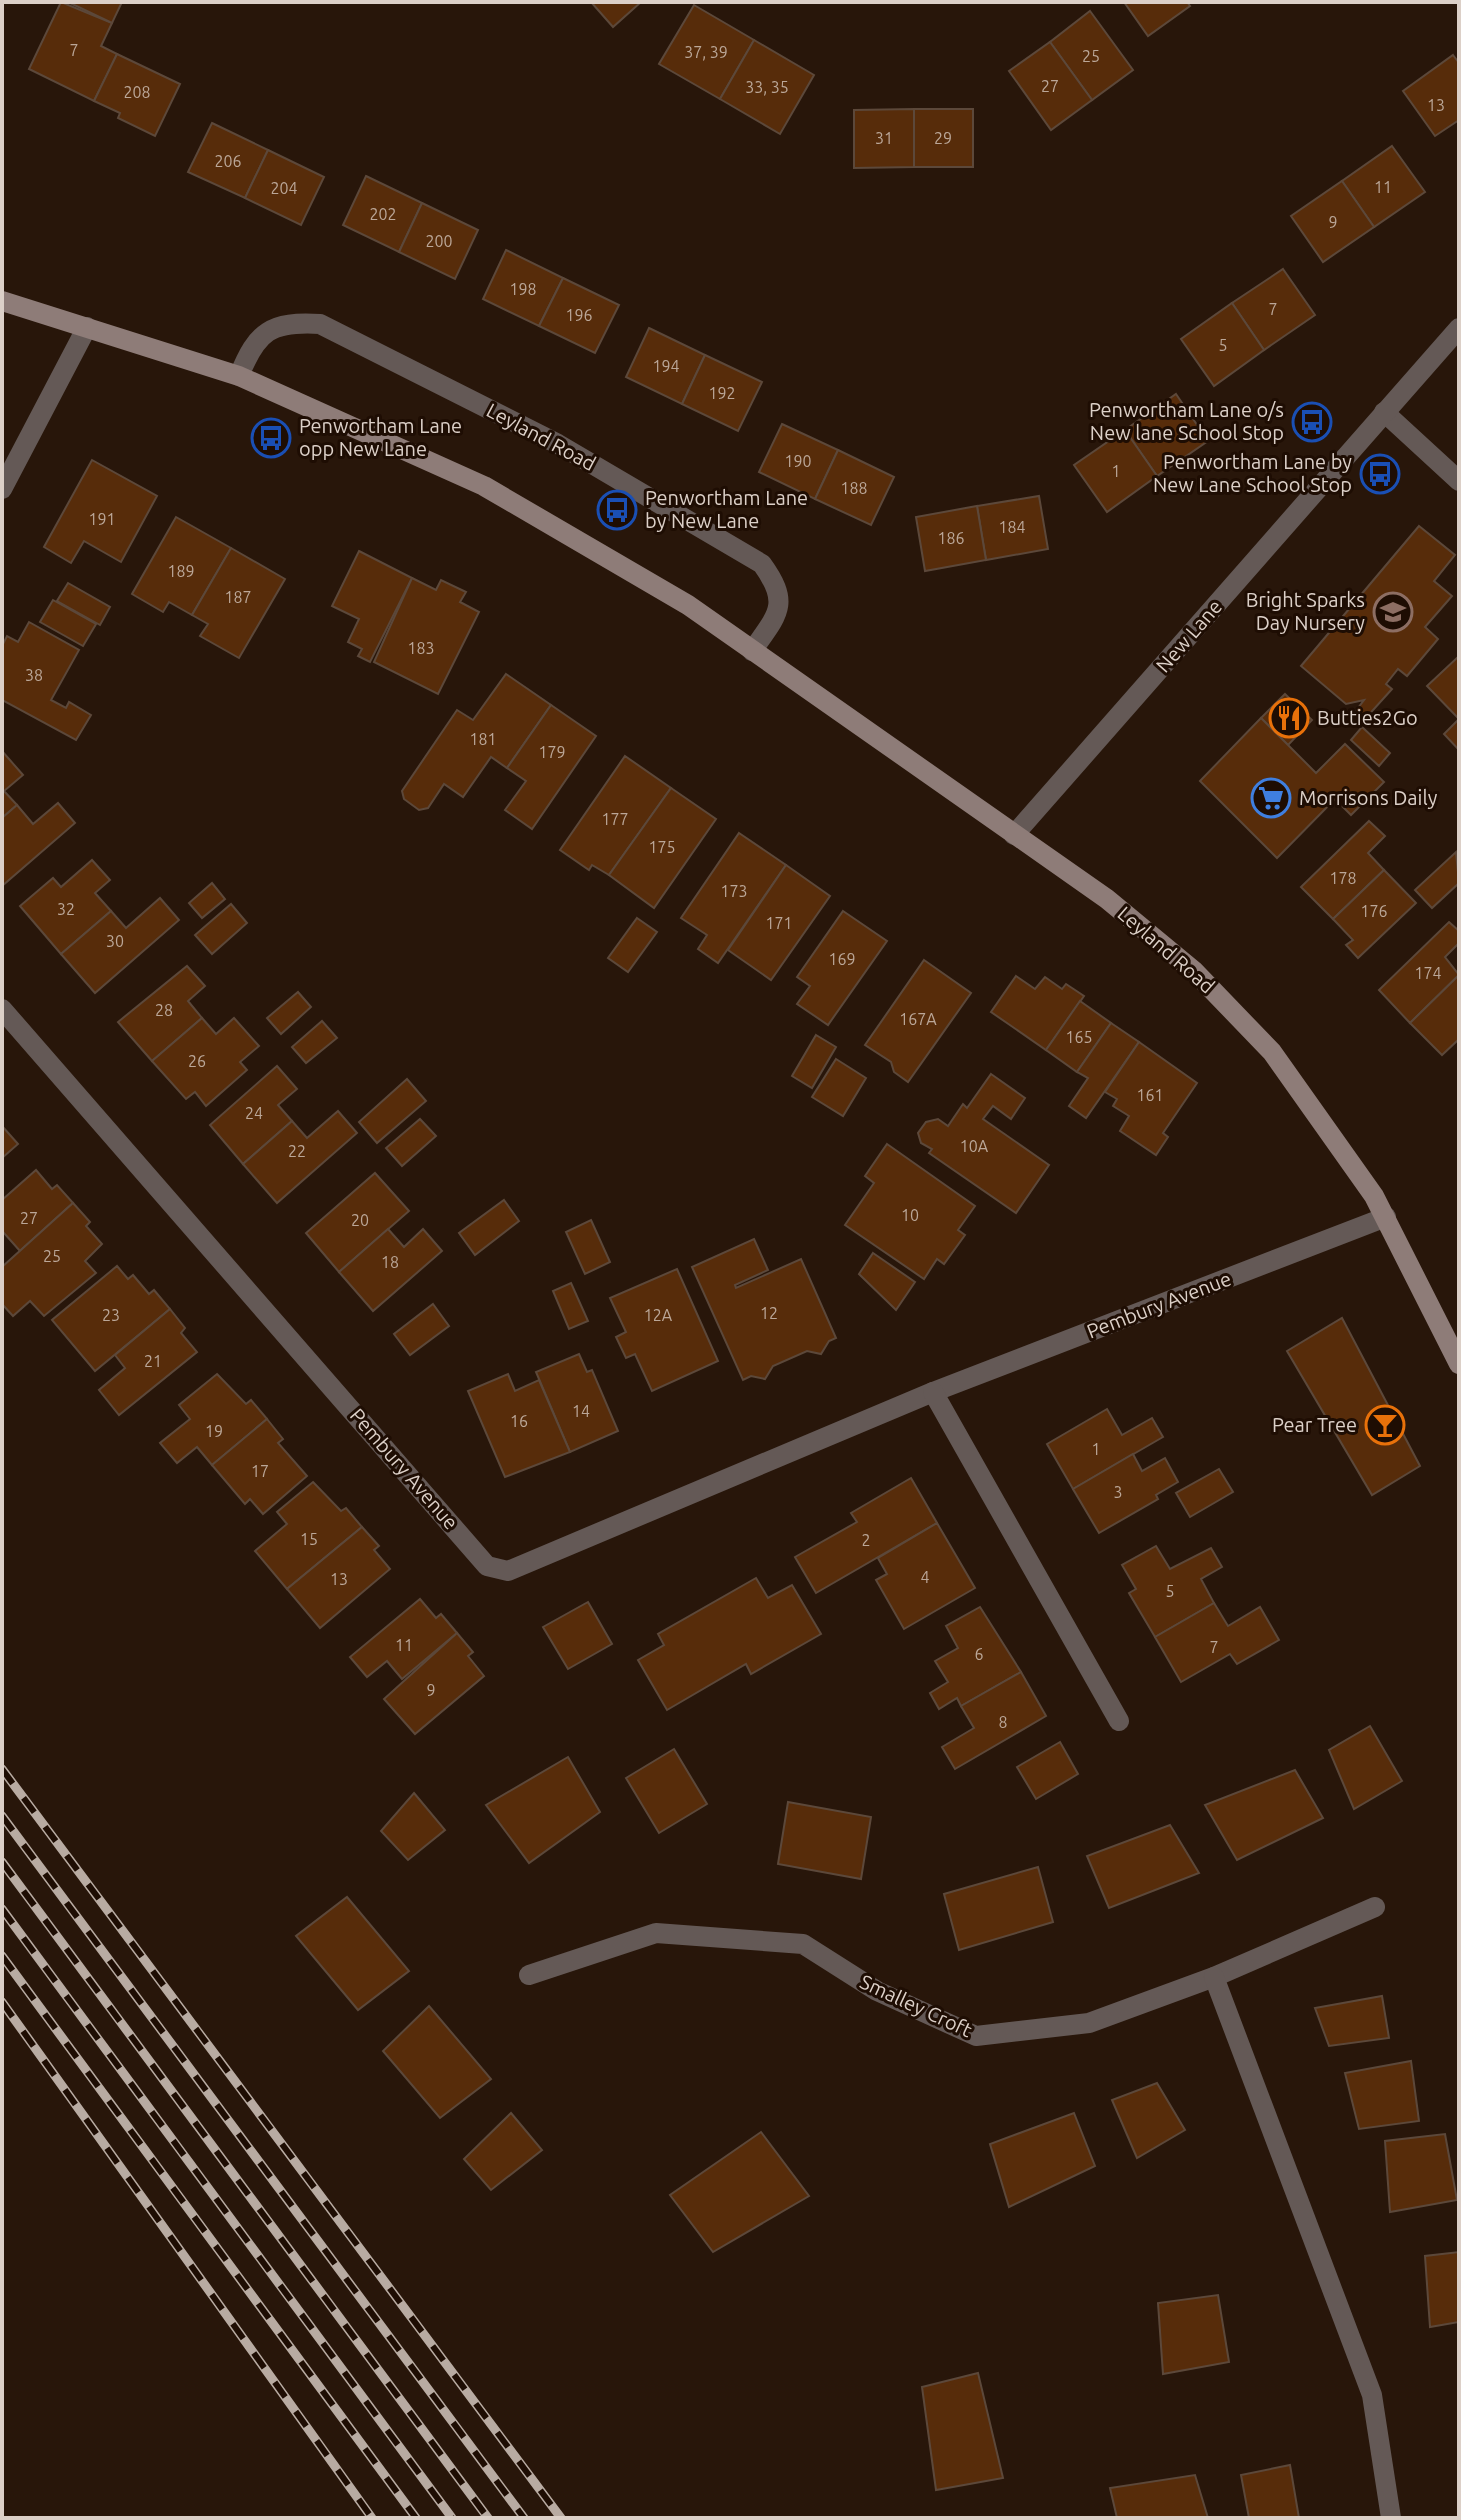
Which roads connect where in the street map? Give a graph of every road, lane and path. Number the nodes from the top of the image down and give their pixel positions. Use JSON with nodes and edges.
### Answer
{"nodes":[{"id":1,"x":2,"y":301,"type":"edge"},
{"id":2,"x":87,"y":327,"type":"junction"},
{"id":3,"x":1459,"y":328,"type":"edge"},
{"id":4,"x":239,"y":376,"type":"junction"},
{"id":5,"x":1384,"y":412,"type":"junction"},
{"id":6,"x":1459,"y":481,"type":"edge"},
{"id":7,"x":2,"y":489,"type":"edge"},
{"id":8,"x":752,"y":651,"type":"junction"},
{"id":9,"x":1014,"y":835,"type":"junction"},
{"id":10,"x":2,"y":1009,"type":"edge"},
{"id":11,"x":1386,"y":1217,"type":"junction"},
{"id":12,"x":1459,"y":1364,"type":"edge"},
{"id":13,"x":933,"y":1392,"type":"junction"},
{"id":14,"x":1119,"y":1721,"type":"dead end"},
{"id":15,"x":1375,"y":1907,"type":"dead end"},
{"id":16,"x":529,"y":1975,"type":"dead end"},
{"id":17,"x":1214,"y":1977,"type":"junction"},
{"id":18,"x":1391,"y":2518,"type":"edge"}],
"edges":[{"from":1,"to":2,"type":"main road","name":"Leyland Road"},
{"from":2,"to":4,"type":"main road","name":"Leyland Road"},
{"from":2,"to":7,"type":"street"},
{"from":3,"to":5,"type":"street","name":"New Lane"},
{"from":4,"to":8,"type":"main road","name":"Leyland Road"},
{"from":4,"to":8,"type":"street","name":"Leyland Road"},
{"from":5,"to":6,"type":"street"},
{"from":5,"to":9,"type":"street","name":"New Lane"},
{"from":8,"to":9,"type":"main road","name":"Leyland Road"},
{"from":9,"to":11,"type":"main road","name":"Leyland Road"},
{"from":10,"to":13,"type":"street","name":"Pembury Avenue"},
{"from":11,"to":12,"type":"main road","name":"Leyland Road"},
{"from":11,"to":13,"type":"street","name":"Pembury Avenue"},
{"from":13,"to":14,"type":"street"},
{"from":15,"to":17,"type":"street","name":"Smalley Croft"},
{"from":16,"to":17,"type":"street","name":"Smalley Croft"},
{"from":17,"to":18,"type":"street"}]}
